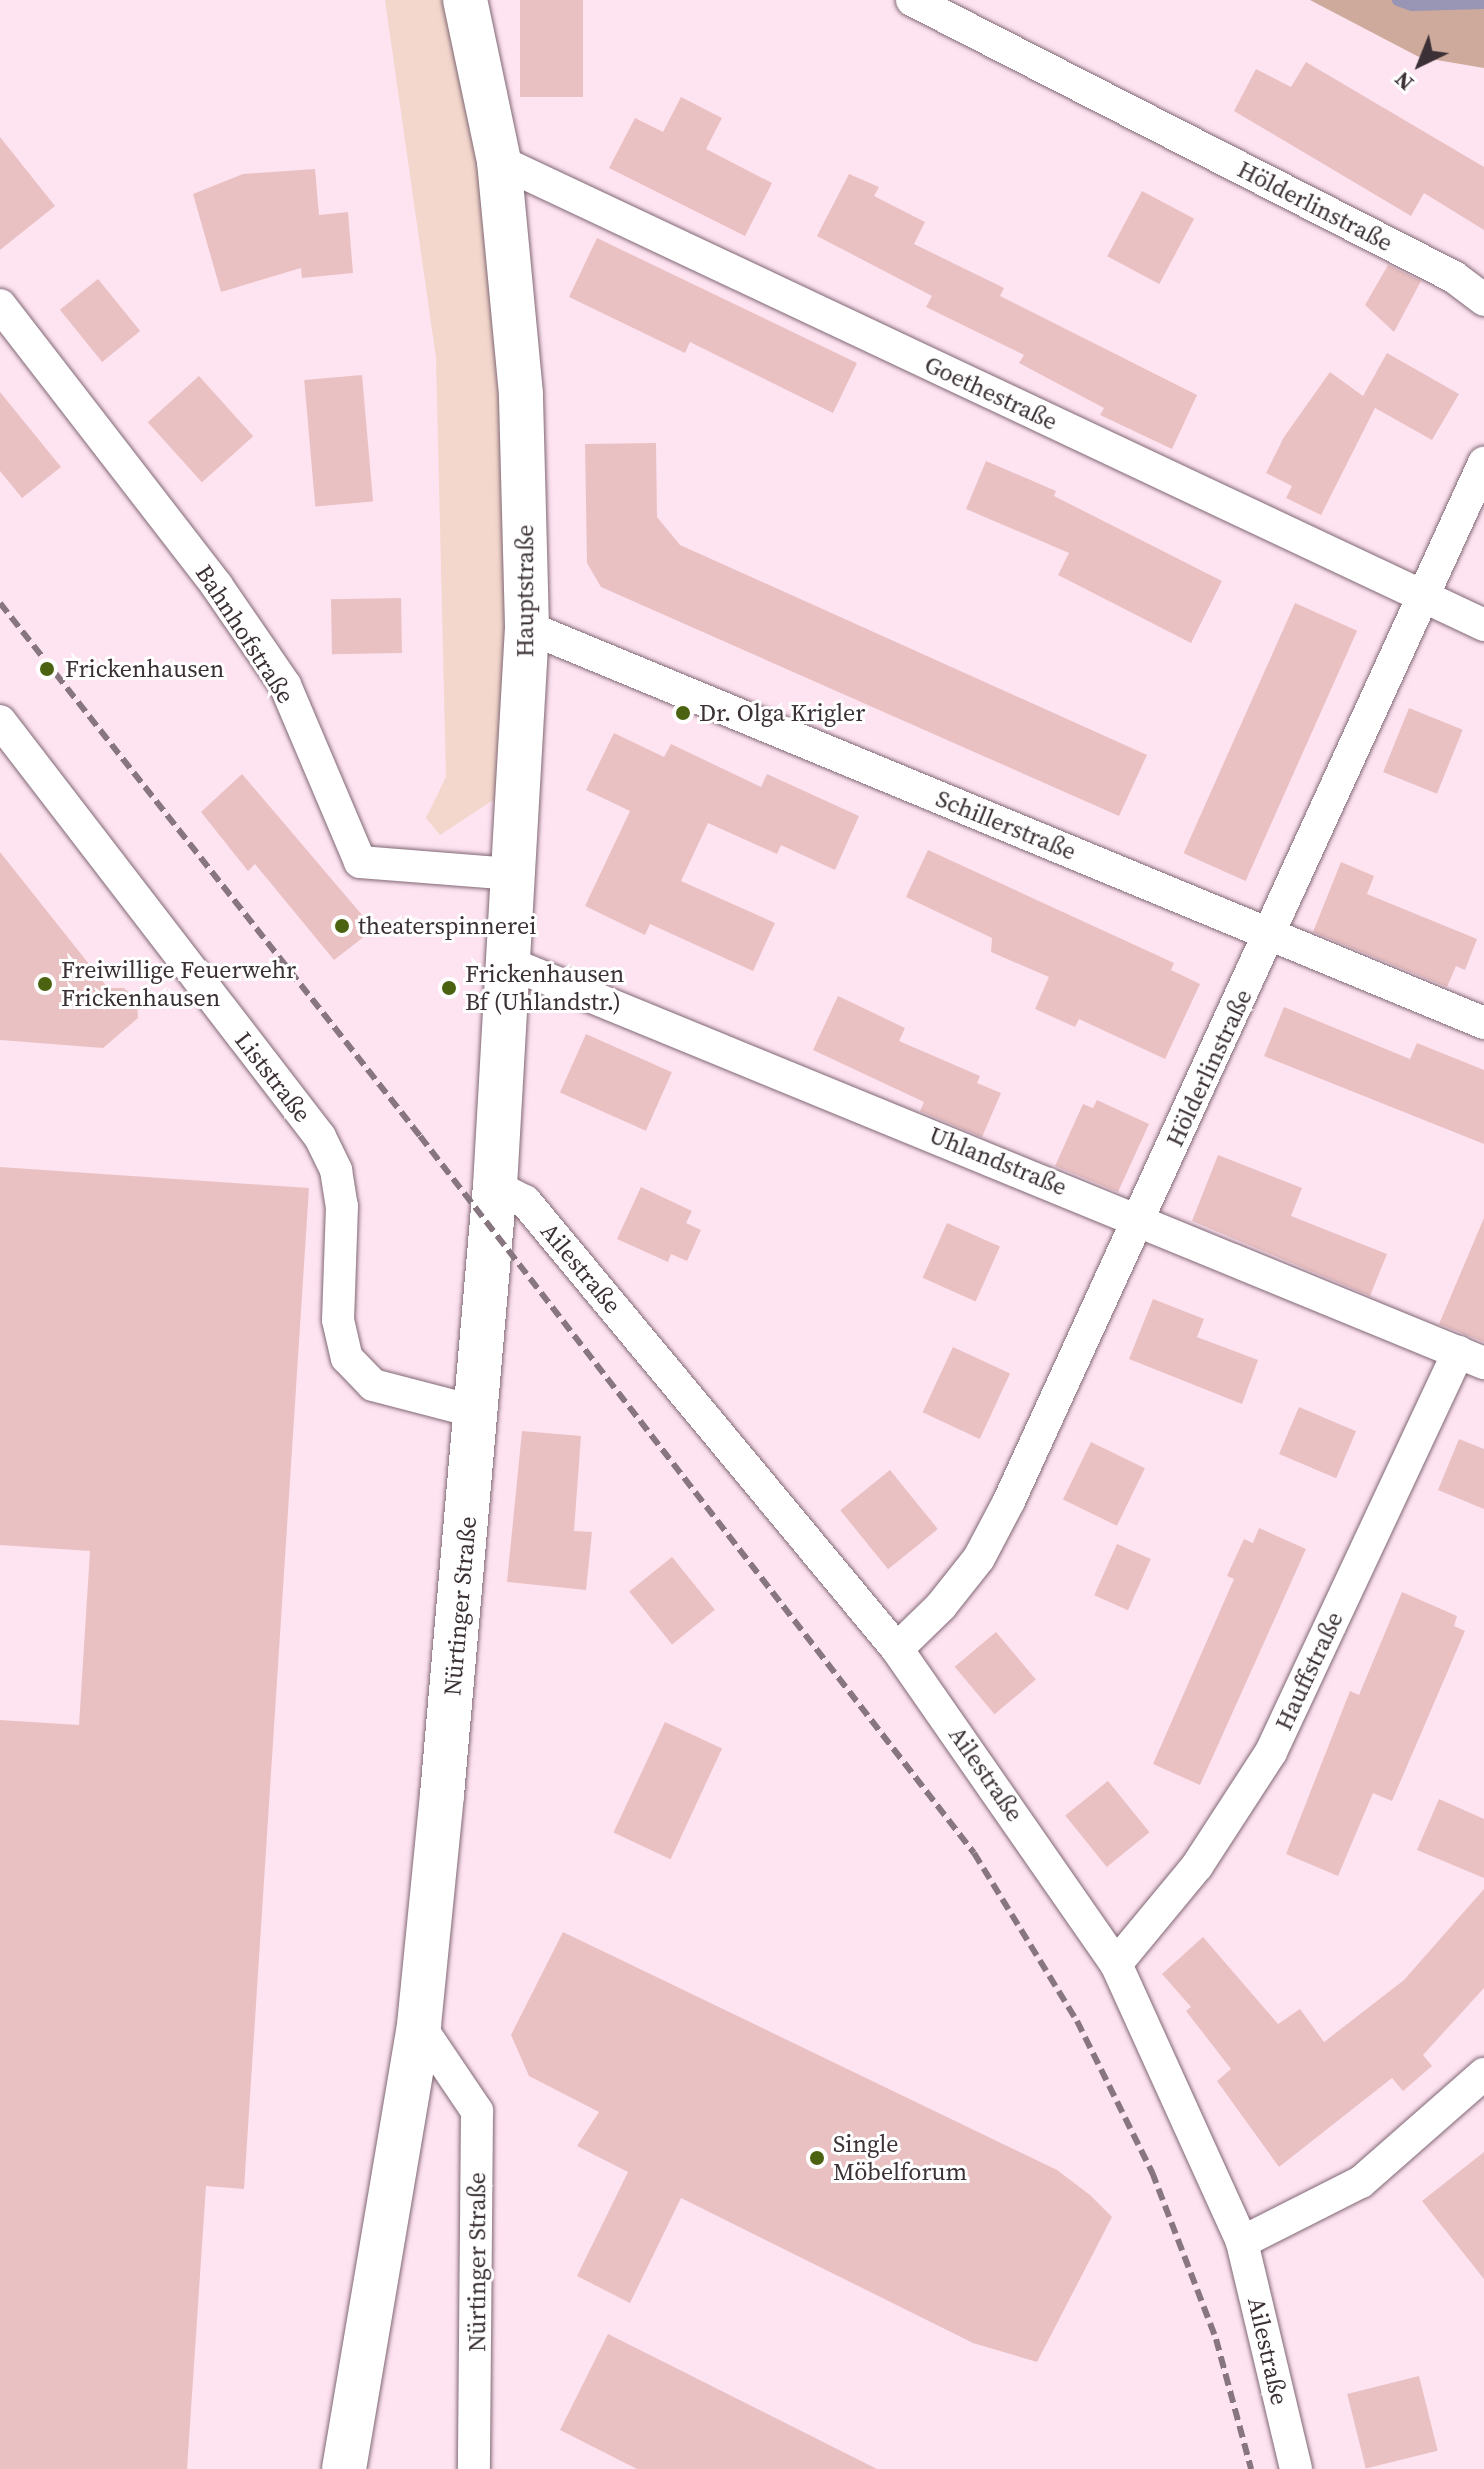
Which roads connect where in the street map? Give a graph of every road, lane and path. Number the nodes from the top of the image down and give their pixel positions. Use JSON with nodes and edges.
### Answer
{"nodes":[{"id":1,"x":465,"y":0,"type":"edge"},
{"id":2,"x":912,"y":0,"type":"edge"},
{"id":3,"x":499,"y":161,"type":"junction"},
{"id":4,"x":1484,"y":300,"type":"edge"},
{"id":5,"x":0,"y":305,"type":"edge"},
{"id":6,"x":1484,"y":463,"type":"edge"},
{"id":7,"x":1420,"y":596,"type":"junction"},
{"id":8,"x":1484,"y":625,"type":"edge"},
{"id":9,"x":527,"y":627,"type":"junction"},
{"id":10,"x":0,"y":721,"type":"edge"},
{"id":11,"x":514,"y":874,"type":"junction"},
{"id":12,"x":1271,"y":935,"type":"junction"},
{"id":13,"x":509,"y":963,"type":"junction"},
{"id":14,"x":1484,"y":1023,"type":"edge"},
{"id":15,"x":495,"y":1186,"type":"junction"},
{"id":16,"x":1138,"y":1218,"type":"junction"},
{"id":17,"x":1471,"y":1358,"type":"edge"},
{"id":18,"x":477,"y":1412,"type":"junction"},
{"id":19,"x":897,"y":1649,"type":"junction"},
{"id":20,"x":1116,"y":1964,"type":"junction"},
{"id":21,"x":419,"y":2025,"type":"junction"},
{"id":22,"x":1483,"y":2078,"type":"edge"},
{"id":23,"x":1242,"y":2242,"type":"junction"},
{"id":24,"x":344,"y":2469,"type":"edge"},
{"id":25,"x":474,"y":2469,"type":"edge"},
{"id":26,"x":1296,"y":2469,"type":"edge"}],
"edges":[{"from":1,"to":3,"type":"main road","name":"Hauptstraße"},
{"from":2,"to":4,"type":"street","name":"Hölderlinstraße"},
{"from":3,"to":7,"type":"street","name":"Goethestraße"},
{"from":3,"to":9,"type":"main road","name":"Hauptstraße"},
{"from":5,"to":11,"type":"street","name":"Bahnhofstraße"},
{"from":6,"to":7,"type":"street","name":"Hölderlinstraße"},
{"from":7,"to":8,"type":"street","name":"Goethestraße"},
{"from":7,"to":12,"type":"street","name":"Hölderlinstraße"},
{"from":9,"to":11,"type":"main road","name":"Hauptstraße"},
{"from":9,"to":12,"type":"street","name":"Schillerstraße"},
{"from":10,"to":18,"type":"street","name":"Liststraße"},
{"from":11,"to":13,"type":"main road","name":"Hauptstraße"},
{"from":12,"to":14,"type":"street","name":"Schillerstraße"},
{"from":12,"to":16,"type":"street","name":"Hölderlinstraße"},
{"from":13,"to":15,"type":"main road","name":"Hauptstraße"},
{"from":13,"to":16,"type":"street","name":"Uhlandstraße"},
{"from":15,"to":18,"type":"main road","name":"Nürtinger Straße"},
{"from":15,"to":19,"type":"street","name":"Ailestraße"},
{"from":16,"to":17,"type":"street","name":"Uhlandstraße"},
{"from":16,"to":19,"type":"street","name":"Hölderlinstraße"},
{"from":17,"to":20,"type":"street","name":"Hauffstraße"},
{"from":18,"to":21,"type":"main road","name":"Nürtinger Straße"},
{"from":19,"to":20,"type":"street","name":"Ailestraße"},
{"from":20,"to":23,"type":"street","name":"Ailestraße"},
{"from":21,"to":24,"type":"main road","name":"Nürtinger Straße"},
{"from":21,"to":25,"type":"street","name":"Nürtinger Straße"},
{"from":22,"to":23,"type":"street"},
{"from":23,"to":26,"type":"street","name":"Ailestraße"}]}
